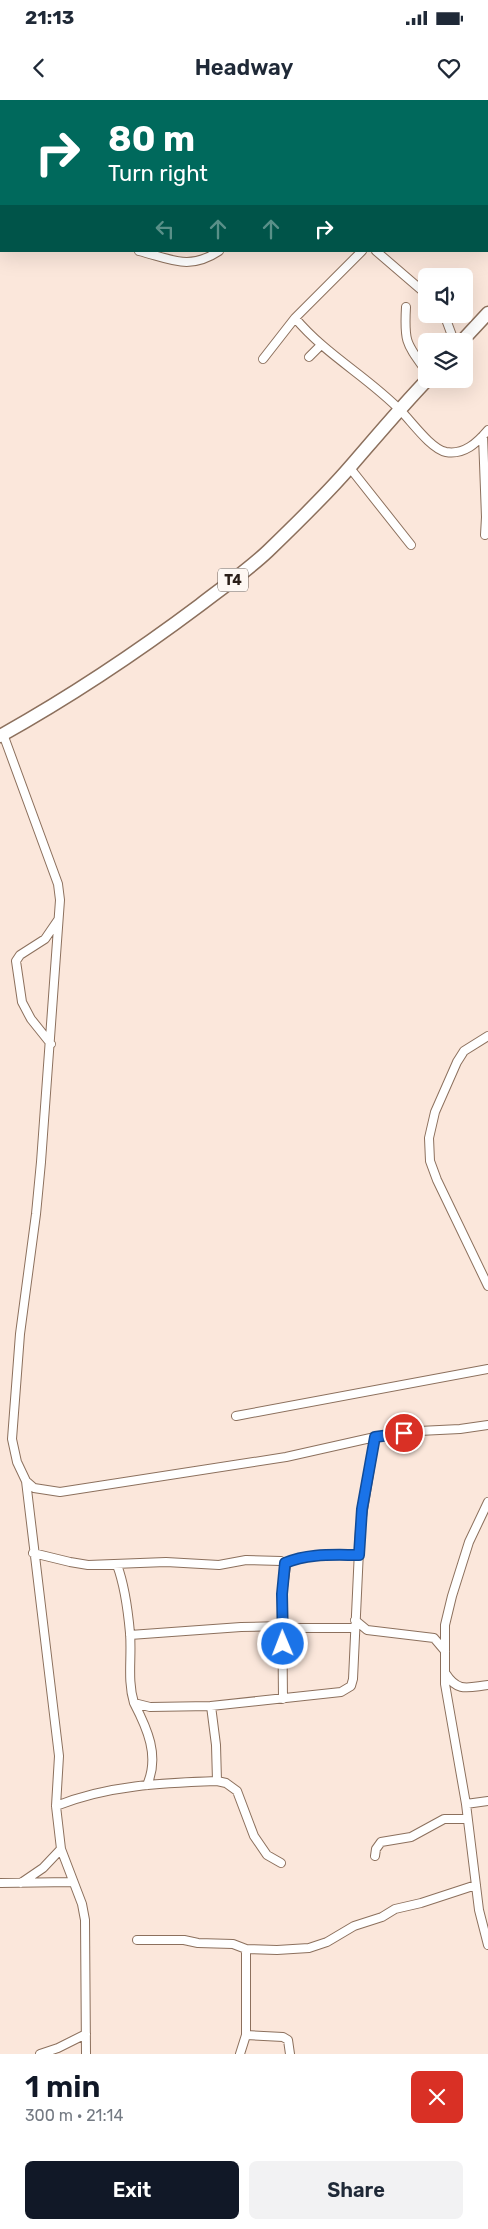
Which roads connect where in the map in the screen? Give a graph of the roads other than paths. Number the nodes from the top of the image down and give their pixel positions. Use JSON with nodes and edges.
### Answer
{"nodes":[{"id":1,"x":143,"y":252,"type":"edge"},
{"id":2,"x":218,"y":252,"type":"edge"},
{"id":3,"x":361,"y":252,"type":"edge"},
{"id":4,"x":377,"y":252,"type":"edge"},
{"id":5,"x":418,"y":287,"type":"edge"},
{"id":6,"x":406,"y":307,"type":"dead end"},
{"id":7,"x":488,"y":313,"type":"edge"},
{"id":8,"x":295,"y":318,"type":"junction"},
{"id":9,"x":469,"y":333,"type":"edge"},
{"id":10,"x":320,"y":346,"type":"junction"},
{"id":11,"x":309,"y":357,"type":"dead end"},
{"id":12,"x":262,"y":359,"type":"dead end"},
{"id":13,"x":418,"y":360,"type":"edge"},
{"id":14,"x":419,"y":388,"type":"edge"},
{"id":15,"x":399,"y":408,"type":"junction"},
{"id":16,"x":486,"y":433,"type":"edge"},
{"id":17,"x":350,"y":468,"type":"junction"},
{"id":18,"x":485,"y":535,"type":"dead end"},
{"id":19,"x":411,"y":545,"type":"dead end"},
{"id":20,"x":2,"y":735,"type":"edge"},
{"id":21,"x":59,"y":918,"type":"junction"},
{"id":22,"x":488,"y":1036,"type":"edge"},
{"id":23,"x":50,"y":1044,"type":"junction"},
{"id":24,"x":488,"y":1286,"type":"edge"},
{"id":25,"x":488,"y":1369,"type":"edge"},
{"id":26,"x":236,"y":1416,"type":"dead end"},
{"id":27,"x":488,"y":1425,"type":"edge"},
{"id":28,"x":375,"y":1437,"type":"junction"},
{"id":29,"x":26,"y":1481,"type":"junction"},
{"id":30,"x":488,"y":1502,"type":"edge"},
{"id":31,"x":33,"y":1553,"type":"junction"},
{"id":32,"x":359,"y":1555,"type":"junction"},
{"id":33,"x":285,"y":1563,"type":"junction"},
{"id":34,"x":117,"y":1564,"type":"junction"},
{"id":35,"x":355,"y":1624,"type":"junction"},
{"id":36,"x":445,"y":1624,"type":"junction"},
{"id":37,"x":283,"y":1626,"type":"junction"},
{"id":38,"x":367,"y":1630,"type":"junction"},
{"id":39,"x":130,"y":1634,"type":"junction"},
{"id":40,"x":434,"y":1638,"type":"junction"},
{"id":41,"x":354,"y":1642,"type":"junction"},
{"id":42,"x":446,"y":1653,"type":"junction"},
{"id":43,"x":446,"y":1674,"type":"junction"},
{"id":44,"x":488,"y":1685,"type":"edge"},
{"id":45,"x":283,"y":1699,"type":"junction"},
{"id":46,"x":134,"y":1703,"type":"junction"},
{"id":47,"x":211,"y":1706,"type":"junction"},
{"id":48,"x":217,"y":1781,"type":"junction"},
{"id":49,"x":147,"y":1785,"type":"junction"},
{"id":50,"x":488,"y":1801,"type":"edge"},
{"id":51,"x":466,"y":1804,"type":"junction"},
{"id":52,"x":56,"y":1806,"type":"junction"},
{"id":53,"x":467,"y":1819,"type":"junction"},
{"id":54,"x":61,"y":1848,"type":"junction"},
{"id":55,"x":375,"y":1856,"type":"dead end"},
{"id":56,"x":281,"y":1863,"type":"dead end"},
{"id":57,"x":72,"y":1882,"type":"junction"},
{"id":58,"x":0,"y":1883,"type":"edge"},
{"id":59,"x":21,"y":1883,"type":"junction"},
{"id":60,"x":476,"y":1885,"type":"junction"},
{"id":61,"x":137,"y":1940,"type":"dead end"},
{"id":62,"x":488,"y":1945,"type":"edge"},
{"id":63,"x":246,"y":1949,"type":"junction"},
{"id":64,"x":86,"y":2034,"type":"junction"},
{"id":65,"x":246,"y":2035,"type":"junction"},
{"id":66,"x":40,"y":2054,"type":"edge"},
{"id":67,"x":86,"y":2054,"type":"edge"},
{"id":68,"x":240,"y":2054,"type":"edge"},
{"id":69,"x":290,"y":2054,"type":"edge"}],
"edges":[{"from":1,"to":2,"type":"street"},
{"from":3,"to":8,"type":"street"},
{"from":4,"to":5,"type":"street"},
{"from":6,"to":13,"type":"street"},
{"from":7,"to":9,"type":"highway"},
{"from":8,"to":10,"type":"street"},
{"from":8,"to":12,"type":"street"},
{"from":10,"to":11,"type":"street"},
{"from":10,"to":15,"type":"street"},
{"from":14,"to":15,"type":"highway","number":"T4"},
{"from":15,"to":16,"type":"street"},
{"from":15,"to":17,"type":"highway","number":"T4"},
{"from":16,"to":18,"type":"street"},
{"from":17,"to":19,"type":"street"},
{"from":17,"to":20,"type":"highway","number":"T4"},
{"from":20,"to":21,"type":"street"},
{"from":21,"to":23,"type":"street"},
{"from":21,"to":23,"type":"street"},
{"from":22,"to":24,"type":"street"},
{"from":23,"to":29,"type":"street"},
{"from":25,"to":26,"type":"street"},
{"from":27,"to":28,"type":"street"},
{"from":28,"to":29,"type":"street"},
{"from":28,"to":32,"type":"street"},
{"from":29,"to":31,"type":"street"},
{"from":30,"to":36,"type":"street"},
{"from":31,"to":34,"type":"street"},
{"from":31,"to":52,"type":"street"},
{"from":32,"to":33,"type":"street"},
{"from":32,"to":35,"type":"street"},
{"from":33,"to":34,"type":"street"},
{"from":33,"to":37,"type":"street"},
{"from":34,"to":39,"type":"street"},
{"from":35,"to":37,"type":"street"},
{"from":35,"to":38,"type":"street"},
{"from":35,"to":41,"type":"street"},
{"from":36,"to":40,"type":"street"},
{"from":36,"to":42,"type":"street"},
{"from":37,"to":39,"type":"street"},
{"from":37,"to":45,"type":"street"},
{"from":38,"to":40,"type":"street"},
{"from":38,"to":41,"type":"street"},
{"from":39,"to":46,"type":"street"},
{"from":40,"to":42,"type":"street"},
{"from":41,"to":45,"type":"street"},
{"from":42,"to":43,"type":"street"},
{"from":43,"to":44,"type":"street"},
{"from":43,"to":51,"type":"street"},
{"from":45,"to":47,"type":"street"},
{"from":46,"to":47,"type":"street"},
{"from":46,"to":49,"type":"street"},
{"from":47,"to":48,"type":"street"},
{"from":48,"to":49,"type":"street"},
{"from":48,"to":56,"type":"street"},
{"from":49,"to":52,"type":"street"},
{"from":50,"to":51,"type":"street"},
{"from":51,"to":53,"type":"street"},
{"from":52,"to":54,"type":"street"},
{"from":53,"to":55,"type":"street"},
{"from":53,"to":60,"type":"street"},
{"from":54,"to":57,"type":"street"},
{"from":54,"to":59,"type":"street"},
{"from":57,"to":59,"type":"street"},
{"from":57,"to":64,"type":"street"},
{"from":58,"to":59,"type":"street"},
{"from":60,"to":62,"type":"street"},
{"from":60,"to":63,"type":"street"},
{"from":61,"to":63,"type":"street"},
{"from":63,"to":65,"type":"street"},
{"from":64,"to":66,"type":"street"},
{"from":64,"to":67,"type":"street"},
{"from":65,"to":68,"type":"street"},
{"from":65,"to":69,"type":"street"}]}
